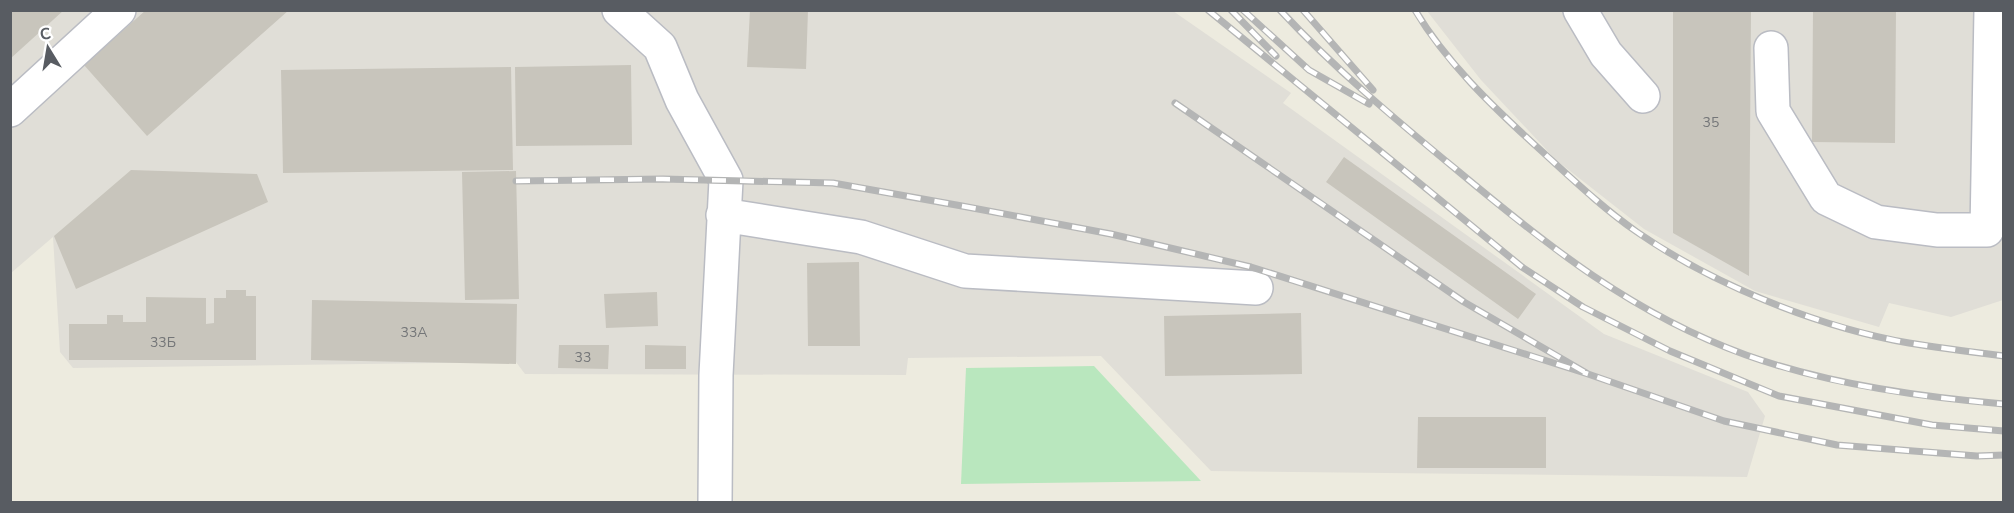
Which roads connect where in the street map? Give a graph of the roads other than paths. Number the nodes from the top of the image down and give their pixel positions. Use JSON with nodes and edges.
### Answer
{"nodes":[{"id":1,"x":119,"y":10,"type":"edge"},
{"id":2,"x":619,"y":10,"type":"edge"},
{"id":3,"x":1580,"y":10,"type":"edge"},
{"id":4,"x":1991,"y":10,"type":"edge"},
{"id":5,"x":1771,"y":48,"type":"dead end"},
{"id":6,"x":1643,"y":96,"type":"dead end"},
{"id":7,"x":10,"y":110,"type":"edge"},
{"id":8,"x":723,"y":215,"type":"junction"},
{"id":9,"x":1256,"y":288,"type":"dead end"},
{"id":10,"x":715,"y":502,"type":"edge"}],
"edges":[{"from":1,"to":7,"type":"lane"},
{"from":2,"to":8,"type":"lane"},
{"from":3,"to":6,"type":"lane"},
{"from":4,"to":5,"type":"lane"},
{"from":8,"to":9,"type":"lane"},
{"from":8,"to":10,"type":"lane"}]}
